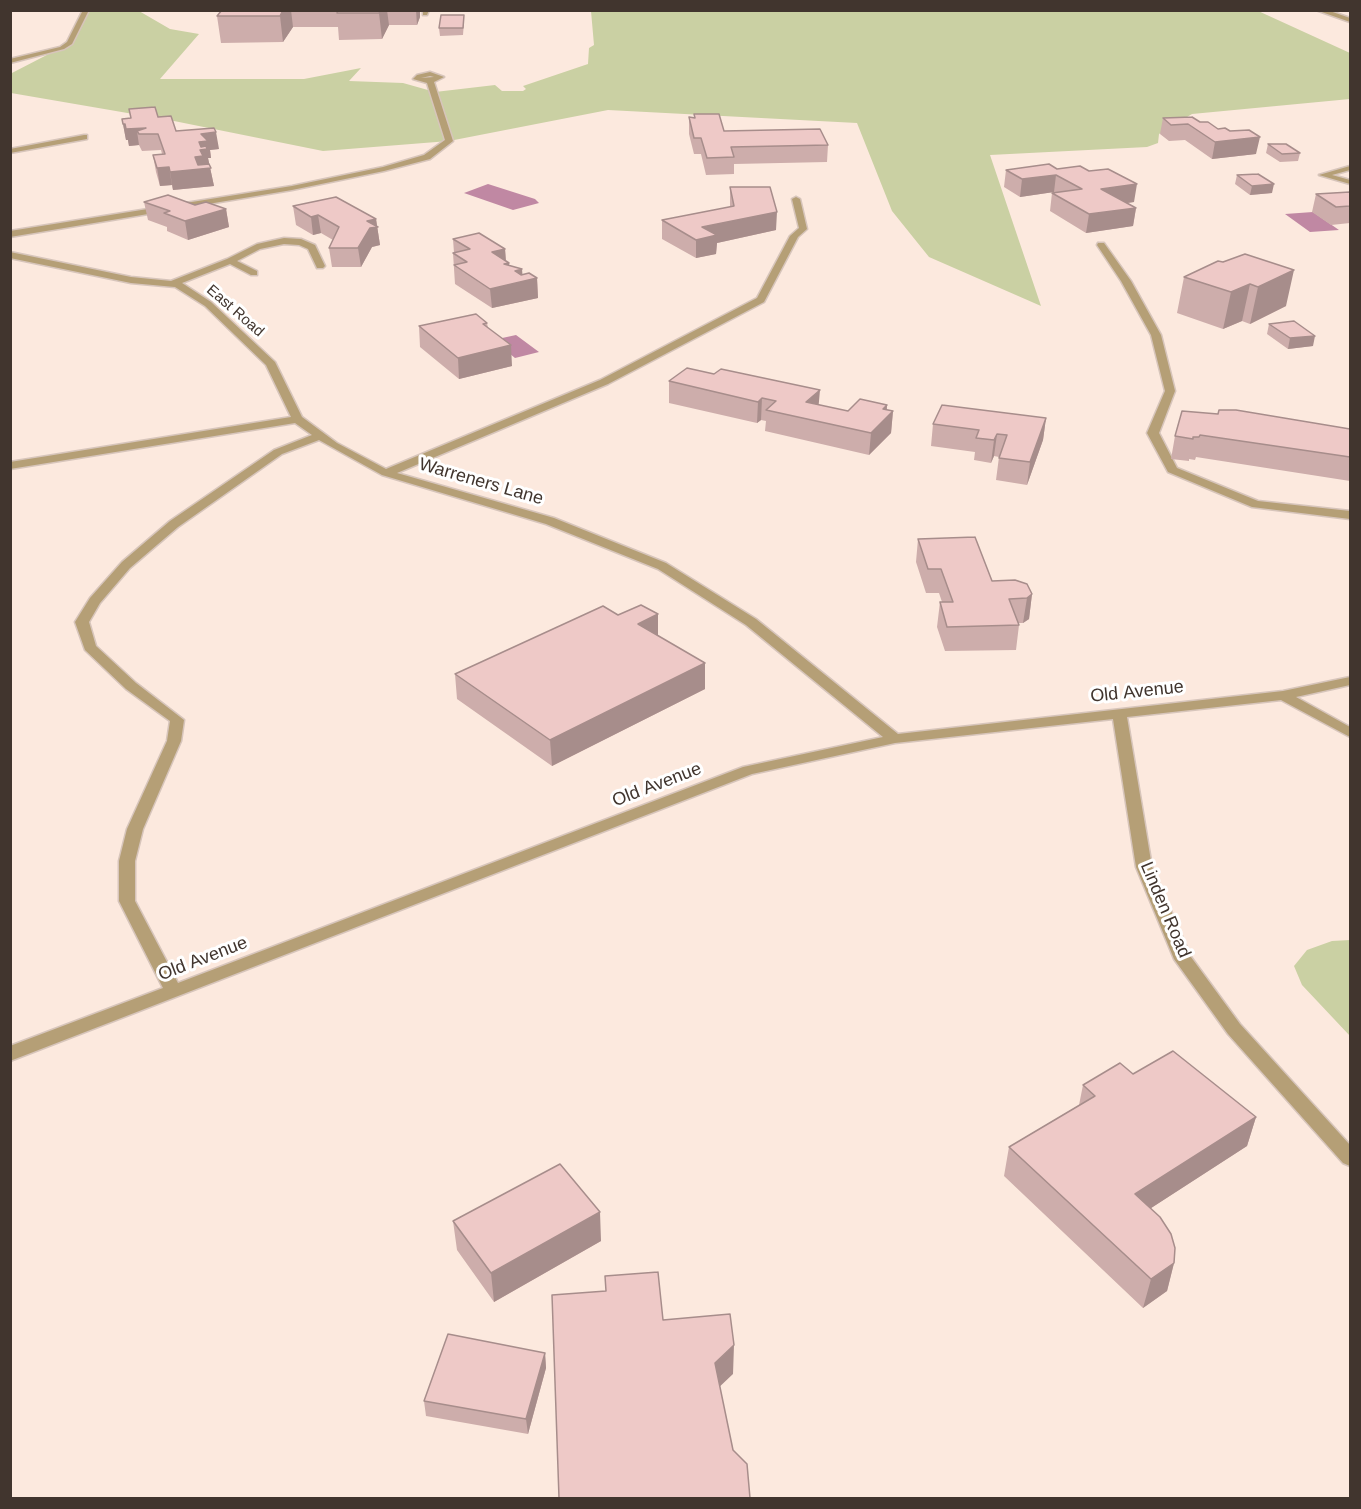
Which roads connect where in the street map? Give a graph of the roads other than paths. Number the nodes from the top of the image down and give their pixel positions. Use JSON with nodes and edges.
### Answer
{"nodes":[{"id":1,"x":86,"y":10,"type":"edge"},
{"id":2,"x":1319,"y":10,"type":"edge"},
{"id":3,"x":1350,"y":20,"type":"edge"},
{"id":4,"x":10,"y":62,"type":"edge"},
{"id":5,"x":430,"y":81,"type":"dead end"},
{"id":6,"x":84,"y":136,"type":"dead end"},
{"id":7,"x":10,"y":151,"type":"edge"},
{"id":8,"x":1350,"y":168,"type":"edge"},
{"id":9,"x":1350,"y":182,"type":"edge"},
{"id":10,"x":796,"y":199,"type":"dead end"},
{"id":11,"x":10,"y":234,"type":"edge"},
{"id":12,"x":1101,"y":244,"type":"dead end"},
{"id":13,"x":10,"y":255,"type":"edge"},
{"id":14,"x":230,"y":261,"type":"junction"},
{"id":15,"x":320,"y":266,"type":"dead end"},
{"id":16,"x":254,"y":273,"type":"dead end"},
{"id":17,"x":171,"y":284,"type":"junction"},
{"id":18,"x":297,"y":419,"type":"junction"},
{"id":19,"x":320,"y":436,"type":"junction"},
{"id":20,"x":10,"y":466,"type":"edge"},
{"id":21,"x":386,"y":473,"type":"junction"},
{"id":22,"x":1350,"y":515,"type":"edge"},
{"id":23,"x":1350,"y":681,"type":"edge"},
{"id":24,"x":1283,"y":695,"type":"junction"},
{"id":25,"x":1119,"y":713,"type":"junction"},
{"id":26,"x":1350,"y":733,"type":"edge"},
{"id":27,"x":895,"y":739,"type":"junction"},
{"id":28,"x":173,"y":991,"type":"junction"},
{"id":29,"x":10,"y":1054,"type":"edge"},
{"id":30,"x":1350,"y":1158,"type":"edge"}],
"edges":[{"from":1,"to":4,"type":"street"},
{"from":2,"to":3,"type":"street"},
{"from":5,"to":11,"type":"street"},
{"from":6,"to":7,"type":"street"},
{"from":8,"to":9,"type":"street"},
{"from":10,"to":21,"type":"street"},
{"from":12,"to":22,"type":"street"},
{"from":13,"to":17,"type":"street","name":"East Road"},
{"from":14,"to":15,"type":"street"},
{"from":14,"to":16,"type":"street"},
{"from":14,"to":17,"type":"street"},
{"from":17,"to":18,"type":"street","name":"East Road"},
{"from":18,"to":19,"type":"street","name":"Warreners Lane"},
{"from":18,"to":20,"type":"street"},
{"from":19,"to":21,"type":"street","name":"Warreners Lane"},
{"from":19,"to":28,"type":"street"},
{"from":21,"to":27,"type":"street","name":"Warreners Lane"},
{"from":23,"to":24,"type":"street","name":"Old Avenue"},
{"from":24,"to":25,"type":"street","name":"Old Avenue"},
{"from":24,"to":26,"type":"street"},
{"from":25,"to":27,"type":"street","name":"Old Avenue"},
{"from":25,"to":30,"type":"street","name":"Linden Road"},
{"from":27,"to":28,"type":"street","name":"Old Avenue"},
{"from":28,"to":29,"type":"street","name":"Old Avenue"}]}
